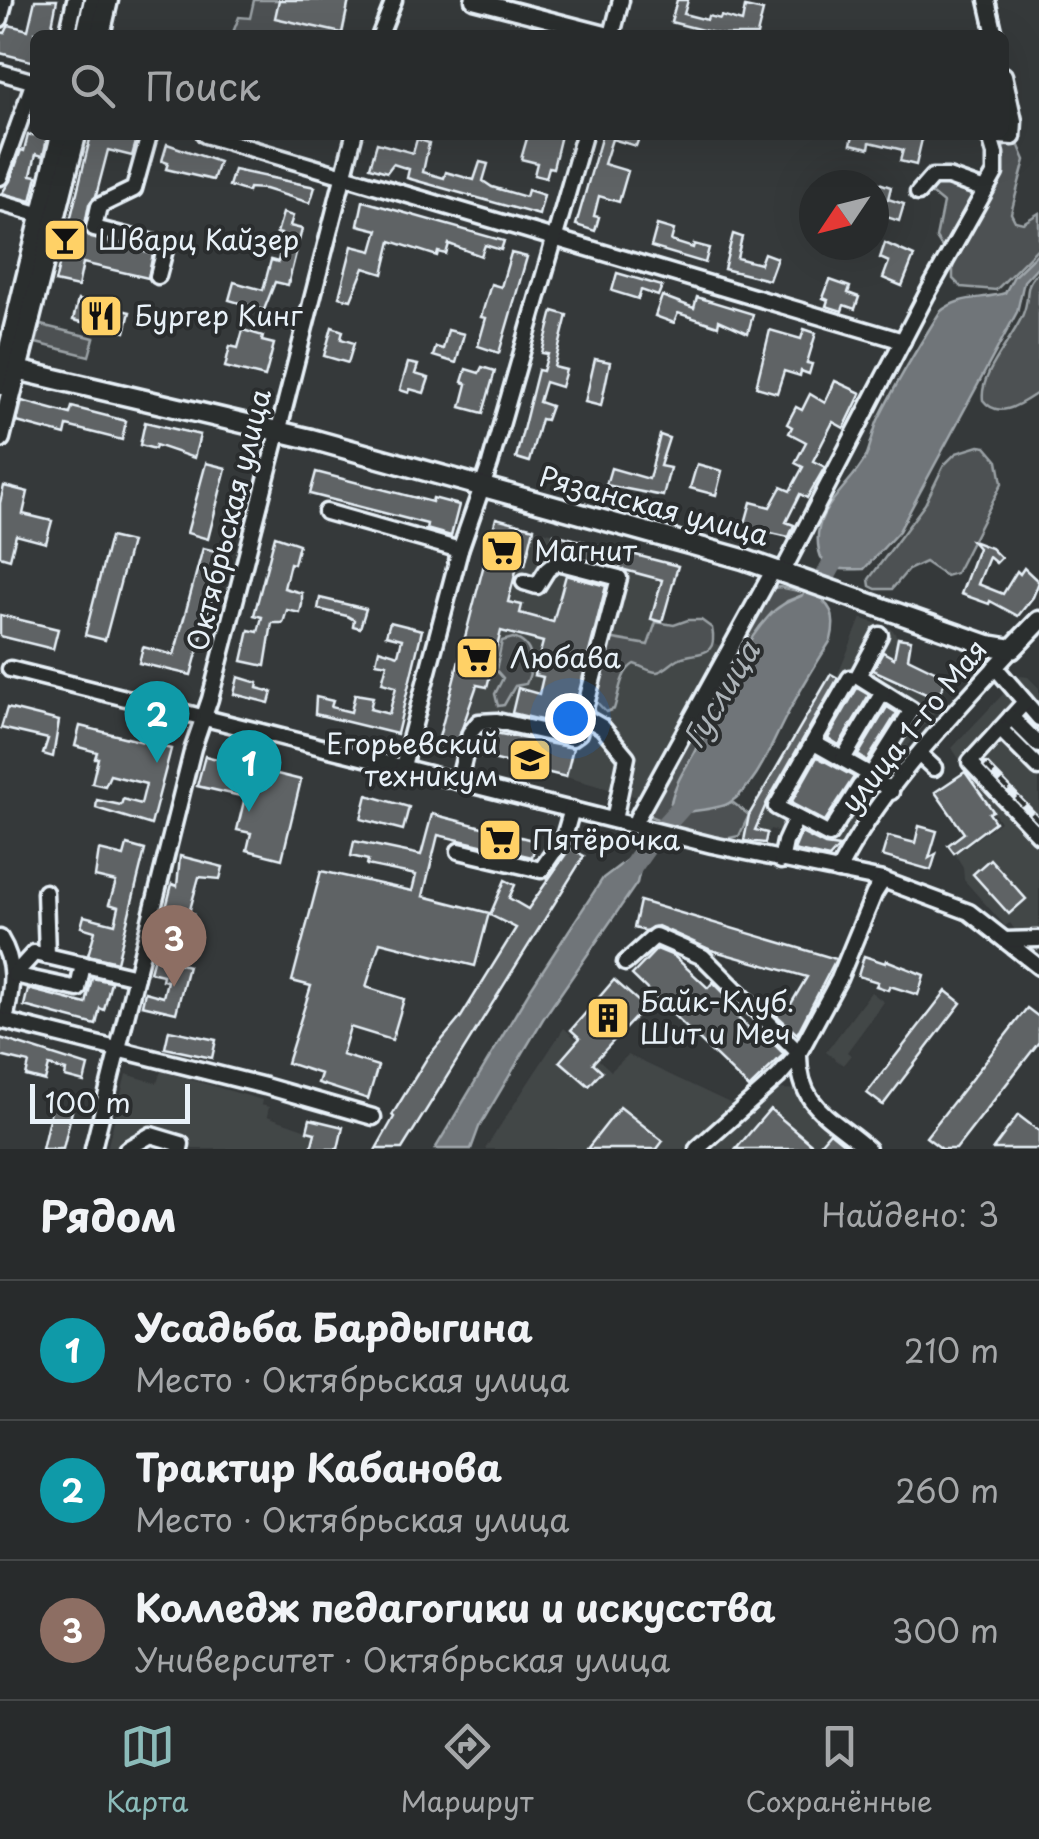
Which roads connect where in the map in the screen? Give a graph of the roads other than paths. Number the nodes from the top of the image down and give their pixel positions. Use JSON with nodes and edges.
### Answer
{"nodes":[{"id":1,"x":5,"y":0,"type":"edge"},
{"id":2,"x":75,"y":0,"type":"edge"},
{"id":3,"x":94,"y":0,"type":"edge"},
{"id":4,"x":108,"y":0,"type":"edge"},
{"id":5,"x":394,"y":0,"type":"edge"},
{"id":6,"x":473,"y":0,"type":"edge"},
{"id":7,"x":621,"y":0,"type":"edge"},
{"id":8,"x":987,"y":0,"type":"edge"},
{"id":9,"x":0,"y":19,"type":"edge"},
{"id":10,"x":69,"y":30,"type":"edge"},
{"id":11,"x":87,"y":30,"type":"edge"},
{"id":12,"x":101,"y":30,"type":"edge"},
{"id":13,"x":382,"y":30,"type":"edge"},
{"id":14,"x":590,"y":30,"type":"edge"},
{"id":15,"x":612,"y":30,"type":"edge"},
{"id":16,"x":994,"y":30,"type":"edge"},
{"id":17,"x":0,"y":72,"type":"edge"},
{"id":18,"x":30,"y":80,"type":"edge"},
{"id":19,"x":30,"y":92,"type":"edge"},
{"id":20,"x":1009,"y":98,"type":"edge"},
{"id":21,"x":1009,"y":137,"type":"edge"},
{"id":22,"x":60,"y":140,"type":"edge"},
{"id":23,"x":75,"y":140,"type":"edge"},
{"id":24,"x":148,"y":140,"type":"edge"},
{"id":25,"x":222,"y":140,"type":"edge"},
{"id":26,"x":353,"y":140,"type":"edge"},
{"id":27,"x":583,"y":140,"type":"edge"},
{"id":28,"x":989,"y":140,"type":"edge"},
{"id":29,"x":344,"y":176,"type":"junction"},
{"id":30,"x":0,"y":177,"type":"edge"},
{"id":31,"x":986,"y":190,"type":"junction"},
{"id":32,"x":918,"y":194,"type":"dead end"},
{"id":33,"x":0,"y":203,"type":"edge"},
{"id":34,"x":42,"y":215,"type":"junction"},
{"id":35,"x":555,"y":237,"type":"junction"},
{"id":36,"x":158,"y":276,"type":"dead end"},
{"id":37,"x":903,"y":342,"type":"junction"},
{"id":38,"x":7,"y":366,"type":"edge"},
{"id":39,"x":277,"y":430,"type":"junction"},
{"id":40,"x":0,"y":438,"type":"edge"},
{"id":41,"x":482,"y":488,"type":"junction"},
{"id":42,"x":326,"y":512,"type":"dead end"},
{"id":43,"x":460,"y":550,"type":"junction"},
{"id":44,"x":780,"y":574,"type":"junction"},
{"id":45,"x":524,"y":582,"type":"dead end"},
{"id":46,"x":1039,"y":620,"type":"edge"},
{"id":47,"x":880,"y":635,"type":"dead end"},
{"id":48,"x":1012,"y":649,"type":"junction"},
{"id":49,"x":996,"y":667,"type":"junction"},
{"id":50,"x":10,"y":670,"type":"dead end"},
{"id":51,"x":849,"y":675,"type":"junction"},
{"id":52,"x":882,"y":692,"type":"junction"},
{"id":53,"x":1026,"y":702,"type":"junction"},
{"id":54,"x":583,"y":716,"type":"junction"},
{"id":55,"x":1039,"y":718,"type":"edge"},
{"id":56,"x":203,"y":720,"type":"junction"},
{"id":57,"x":1006,"y":723,"type":"junction"},
{"id":58,"x":814,"y":743,"type":"junction"},
{"id":59,"x":1039,"y":746,"type":"edge"},
{"id":60,"x":920,"y":755,"type":"junction"},
{"id":61,"x":843,"y":759,"type":"junction"},
{"id":62,"x":403,"y":766,"type":"junction"},
{"id":63,"x":934,"y":768,"type":"dead end"},
{"id":64,"x":1039,"y":768,"type":"edge"},
{"id":65,"x":871,"y":775,"type":"junction"},
{"id":66,"x":459,"y":780,"type":"junction"},
{"id":67,"x":891,"y":792,"type":"junction"},
{"id":68,"x":572,"y":809,"type":"junction"},
{"id":69,"x":876,"y":811,"type":"junction"},
{"id":70,"x":796,"y":818,"type":"junction"},
{"id":71,"x":894,"y":818,"type":"dead end"},
{"id":72,"x":614,"y":820,"type":"junction"},
{"id":73,"x":638,"y":822,"type":"junction"},
{"id":74,"x":1039,"y":835,"type":"edge"},
{"id":75,"x":459,"y":852,"type":"dead end"},
{"id":76,"x":781,"y":861,"type":"junction"},
{"id":77,"x":838,"y":871,"type":"junction"},
{"id":78,"x":883,"y":880,"type":"junction"},
{"id":79,"x":45,"y":892,"type":"dead end"},
{"id":80,"x":0,"y":938,"type":"edge"},
{"id":81,"x":1039,"y":939,"type":"edge"},
{"id":82,"x":1006,"y":940,"type":"junction"},
{"id":83,"x":47,"y":956,"type":"junction"},
{"id":84,"x":625,"y":962,"type":"dead end"},
{"id":85,"x":84,"y":964,"type":"junction"},
{"id":86,"x":1039,"y":967,"type":"edge"},
{"id":87,"x":14,"y":975,"type":"junction"},
{"id":88,"x":136,"y":976,"type":"junction"},
{"id":89,"x":2,"y":1021,"type":"edge"},
{"id":90,"x":118,"y":1050,"type":"junction"},
{"id":91,"x":799,"y":1052,"type":"junction"},
{"id":92,"x":373,"y":1117,"type":"dead end"},
{"id":93,"x":93,"y":1149,"type":"edge"},
{"id":94,"x":127,"y":1149,"type":"edge"},
{"id":95,"x":180,"y":1149,"type":"edge"},
{"id":96,"x":697,"y":1149,"type":"edge"},
{"id":97,"x":868,"y":1149,"type":"edge"}],
"edges":[{"from":1,"to":9,"type":"street"},
{"from":2,"to":10,"type":"street"},
{"from":3,"to":11,"type":"main road"},
{"from":4,"to":12,"type":"main road"},
{"from":5,"to":13,"type":"street"},
{"from":6,"to":14,"type":"street"},
{"from":7,"to":15,"type":"street"},
{"from":8,"to":16,"type":"street"},
{"from":17,"to":18,"type":"street"},
{"from":19,"to":30,"type":"street"},
{"from":20,"to":21,"type":"street"},
{"from":22,"to":34,"type":"main road"},
{"from":23,"to":38,"type":"main road"},
{"from":24,"to":36,"type":"street"},
{"from":25,"to":29,"type":"street"},
{"from":26,"to":29,"type":"street","name":"Октябрьская улица"},
{"from":27,"to":35,"type":"street"},
{"from":28,"to":31,"type":"street"},
{"from":29,"to":35,"type":"street"},
{"from":29,"to":39,"type":"street","name":"Октябрьская улица"},
{"from":31,"to":32,"type":"street"},
{"from":31,"to":37,"type":"street"},
{"from":33,"to":34,"type":"street"},
{"from":34,"to":38,"type":"main road"},
{"from":35,"to":37,"type":"street"},
{"from":35,"to":41,"type":"street"},
{"from":37,"to":44,"type":"street"},
{"from":38,"to":39,"type":"main road","name":"Рязанская улица"},
{"from":38,"to":40,"type":"main road"},
{"from":39,"to":41,"type":"main road","name":"Рязанская улица"},
{"from":39,"to":56,"type":"street","name":"Октябрьская улица"},
{"from":41,"to":43,"type":"street"},
{"from":41,"to":44,"type":"main road","name":"Рязанская улица"},
{"from":42,"to":43,"type":"street"},
{"from":43,"to":62,"type":"street"},
{"from":44,"to":48,"type":"main road","name":"Рязанская улица"},
{"from":44,"to":73,"type":"street"},
{"from":45,"to":54,"type":"street"},
{"from":46,"to":48,"type":"main road","name":"улица 1-го Мая"},
{"from":47,"to":51,"type":"street"},
{"from":48,"to":49,"type":"street","name":"улица 1-го Мая"},
{"from":49,"to":53,"type":"street"},
{"from":49,"to":60,"type":"street","name":"улица 1-го Мая"},
{"from":50,"to":56,"type":"street"},
{"from":51,"to":52,"type":"street"},
{"from":51,"to":58,"type":"street"},
{"from":52,"to":61,"type":"street"},
{"from":52,"to":65,"type":"street"},
{"from":53,"to":55,"type":"street"},
{"from":53,"to":57,"type":"street"},
{"from":54,"to":66,"type":"street"},
{"from":54,"to":72,"type":"street"},
{"from":56,"to":62,"type":"street"},
{"from":56,"to":88,"type":"street","name":"Октябрьская улица"},
{"from":57,"to":59,"type":"street"},
{"from":57,"to":64,"type":"street"},
{"from":57,"to":74,"type":"street"},
{"from":58,"to":61,"type":"street"},
{"from":58,"to":70,"type":"street"},
{"from":60,"to":63,"type":"street"},
{"from":60,"to":67,"type":"street","name":"улица 1-го Мая"},
{"from":61,"to":65,"type":"street"},
{"from":62,"to":66,"type":"street"},
{"from":65,"to":67,"type":"street"},
{"from":65,"to":70,"type":"street"},
{"from":66,"to":68,"type":"street"},
{"from":67,"to":69,"type":"street","name":"улица 1-го Мая"},
{"from":68,"to":72,"type":"street"},
{"from":68,"to":75,"type":"street"},
{"from":69,"to":71,"type":"street"},
{"from":69,"to":77,"type":"street","name":"улица 1-го Мая"},
{"from":70,"to":76,"type":"street"},
{"from":72,"to":73,"type":"street"},
{"from":73,"to":76,"type":"street"},
{"from":76,"to":77,"type":"street"},
{"from":77,"to":78,"type":"street"},
{"from":78,"to":82,"type":"street"},
{"from":78,"to":91,"type":"street"},
{"from":79,"to":83,"type":"street"},
{"from":80,"to":87,"type":"street"},
{"from":81,"to":82,"type":"street"},
{"from":82,"to":86,"type":"street"},
{"from":83,"to":85,"type":"street"},
{"from":83,"to":87,"type":"street"},
{"from":84,"to":91,"type":"street"},
{"from":85,"to":87,"type":"street"},
{"from":85,"to":88,"type":"street"},
{"from":87,"to":89,"type":"street"},
{"from":88,"to":90,"type":"street","name":"Октябрьская улица"},
{"from":89,"to":90,"type":"street"},
{"from":90,"to":92,"type":"street"},
{"from":90,"to":93,"type":"street","name":"Октябрьская улица"},
{"from":91,"to":96,"type":"street"},
{"from":91,"to":97,"type":"street"},
{"from":94,"to":95,"type":"street"}]}
